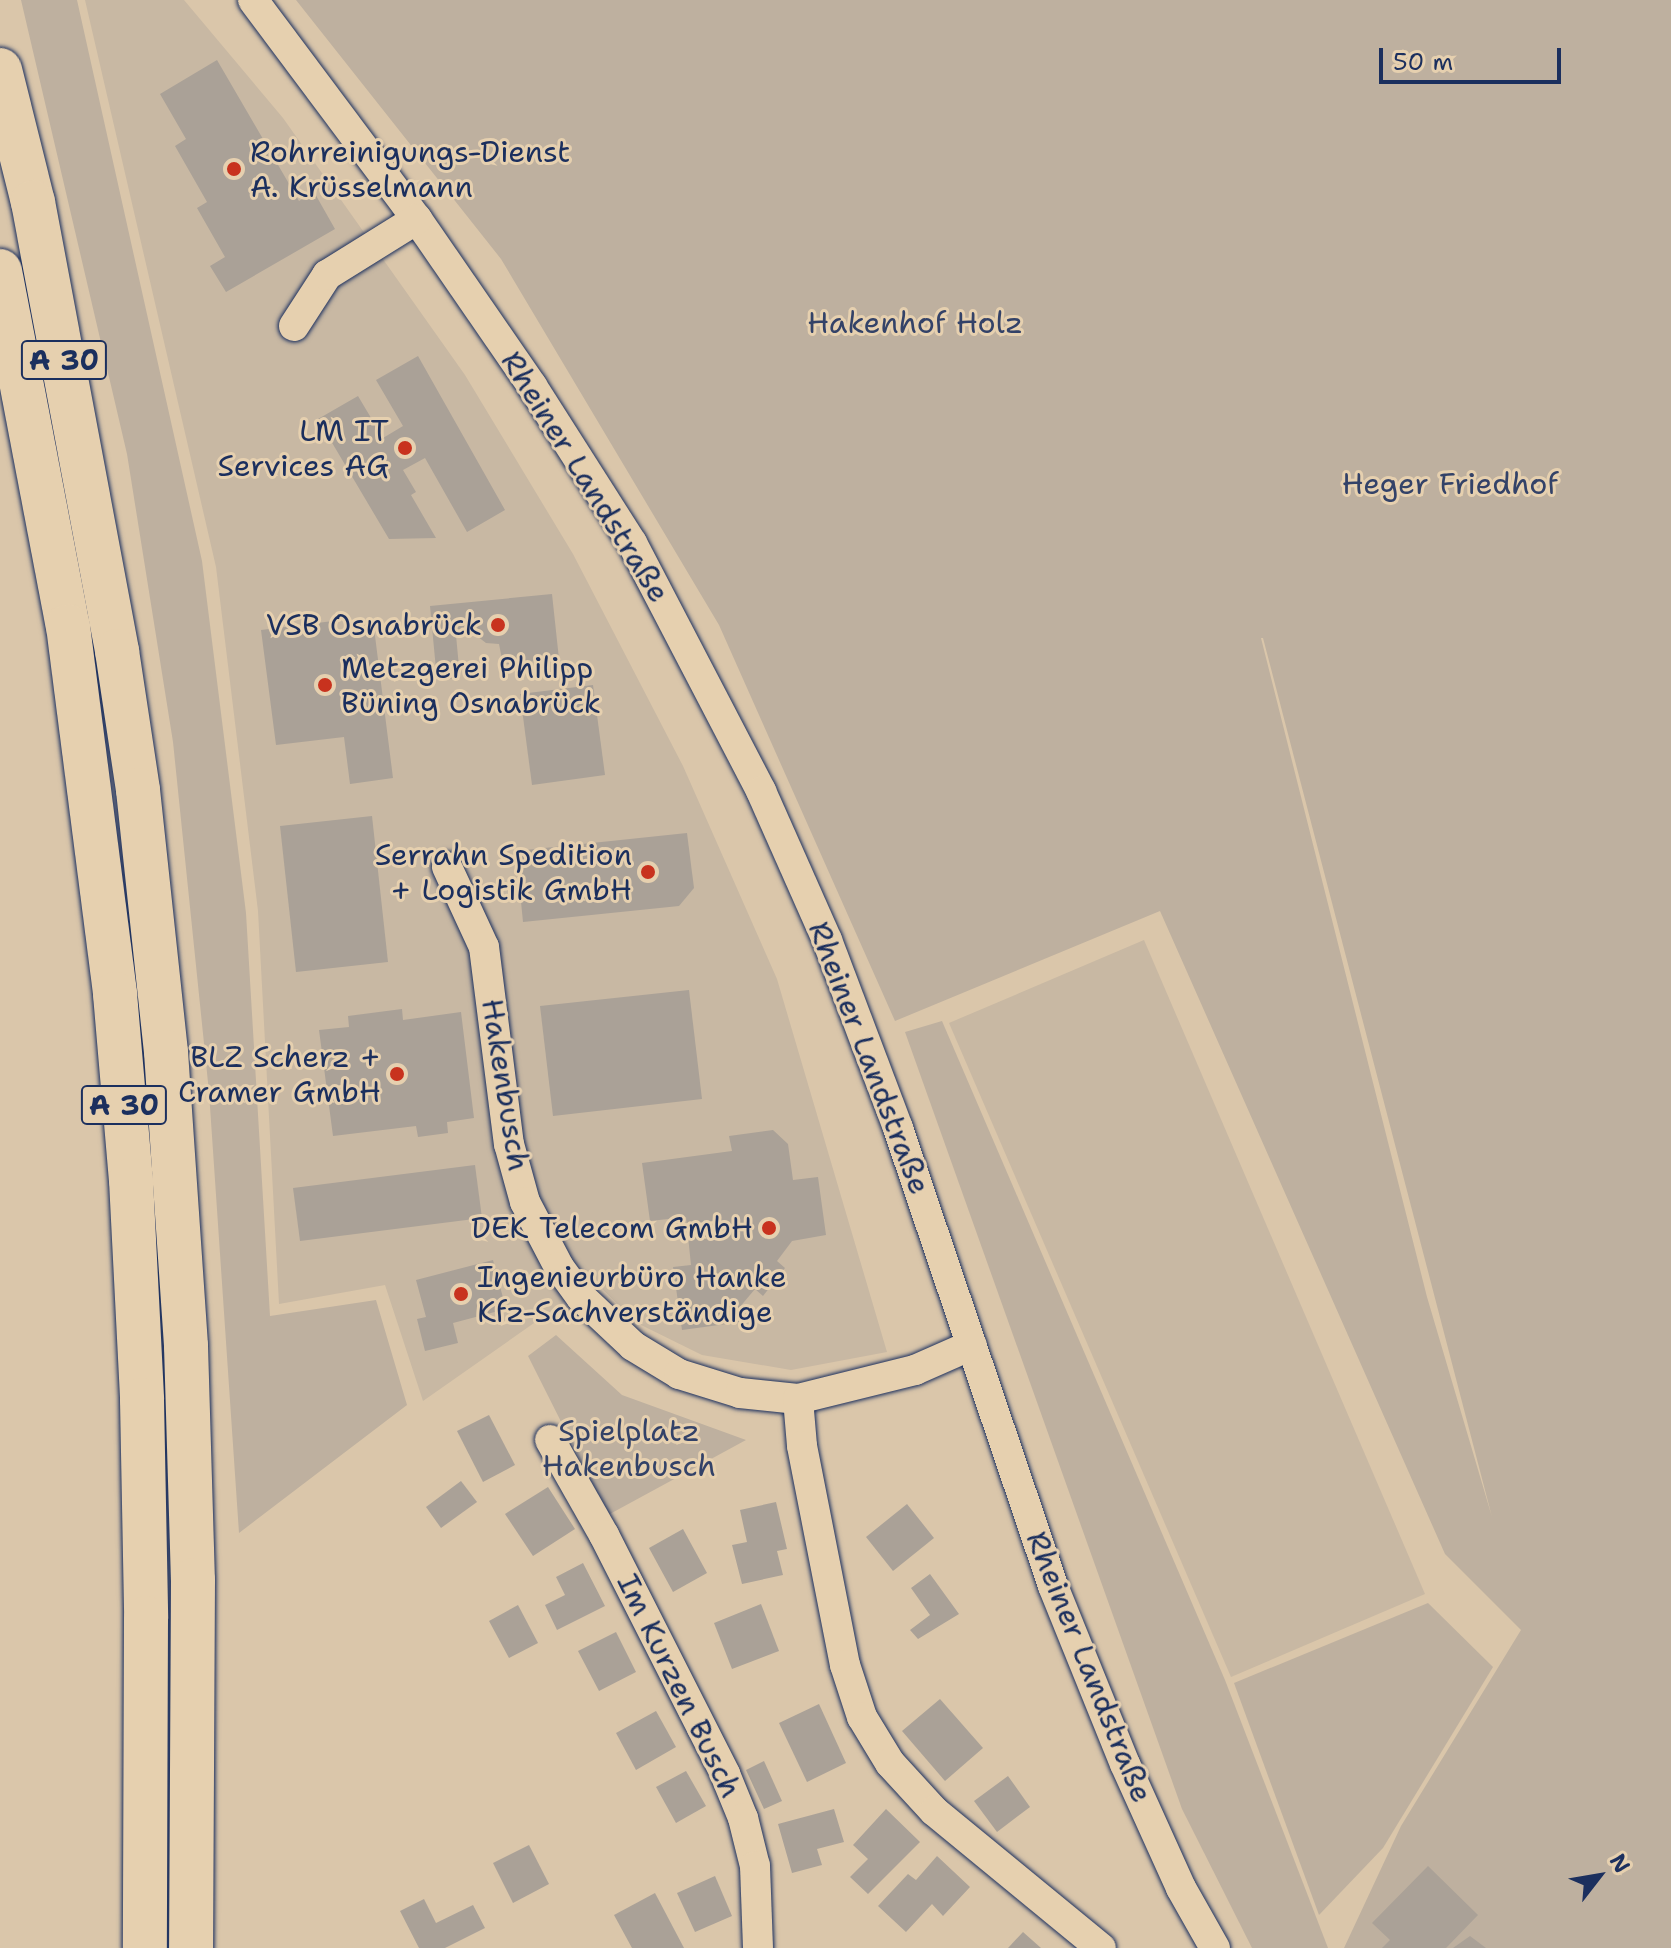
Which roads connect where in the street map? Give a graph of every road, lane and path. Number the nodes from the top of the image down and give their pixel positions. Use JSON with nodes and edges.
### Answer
{"nodes":[{"id":1,"x":253,"y":0,"type":"edge"},
{"id":2,"x":0,"y":70,"type":"edge"},
{"id":3,"x":417,"y":219,"type":"junction"},
{"id":4,"x":0,"y":271,"type":"edge"},
{"id":5,"x":294,"y":326,"type":"dead end"},
{"id":6,"x":447,"y":867,"type":"dead end"},
{"id":7,"x":972,"y":1345,"type":"junction"},
{"id":8,"x":798,"y":1399,"type":"junction"},
{"id":9,"x":550,"y":1440,"type":"dead end"},
{"id":10,"x":145,"y":1948,"type":"edge"},
{"id":11,"x":191,"y":1948,"type":"edge"},
{"id":12,"x":758,"y":1948,"type":"edge"},
{"id":13,"x":1101,"y":1948,"type":"edge"},
{"id":14,"x":1215,"y":1948,"type":"edge"}],
"edges":[{"from":1,"to":3,"type":"street","name":"Rheiner Landstraße"},
{"from":2,"to":11,"type":"highway","number":"A 30"},
{"from":3,"to":5,"type":"street"},
{"from":3,"to":7,"type":"street","name":"Rheiner Landstraße"},
{"from":4,"to":10,"type":"highway","number":"A 30"},
{"from":6,"to":8,"type":"street","name":"Hakenbusch"},
{"from":7,"to":8,"type":"street","name":"Hakenbusch"},
{"from":7,"to":14,"type":"street","name":"Rheiner Landstraße"},
{"from":8,"to":13,"type":"street"},
{"from":9,"to":12,"type":"street","name":"Im Kurzen Busch"}]}
